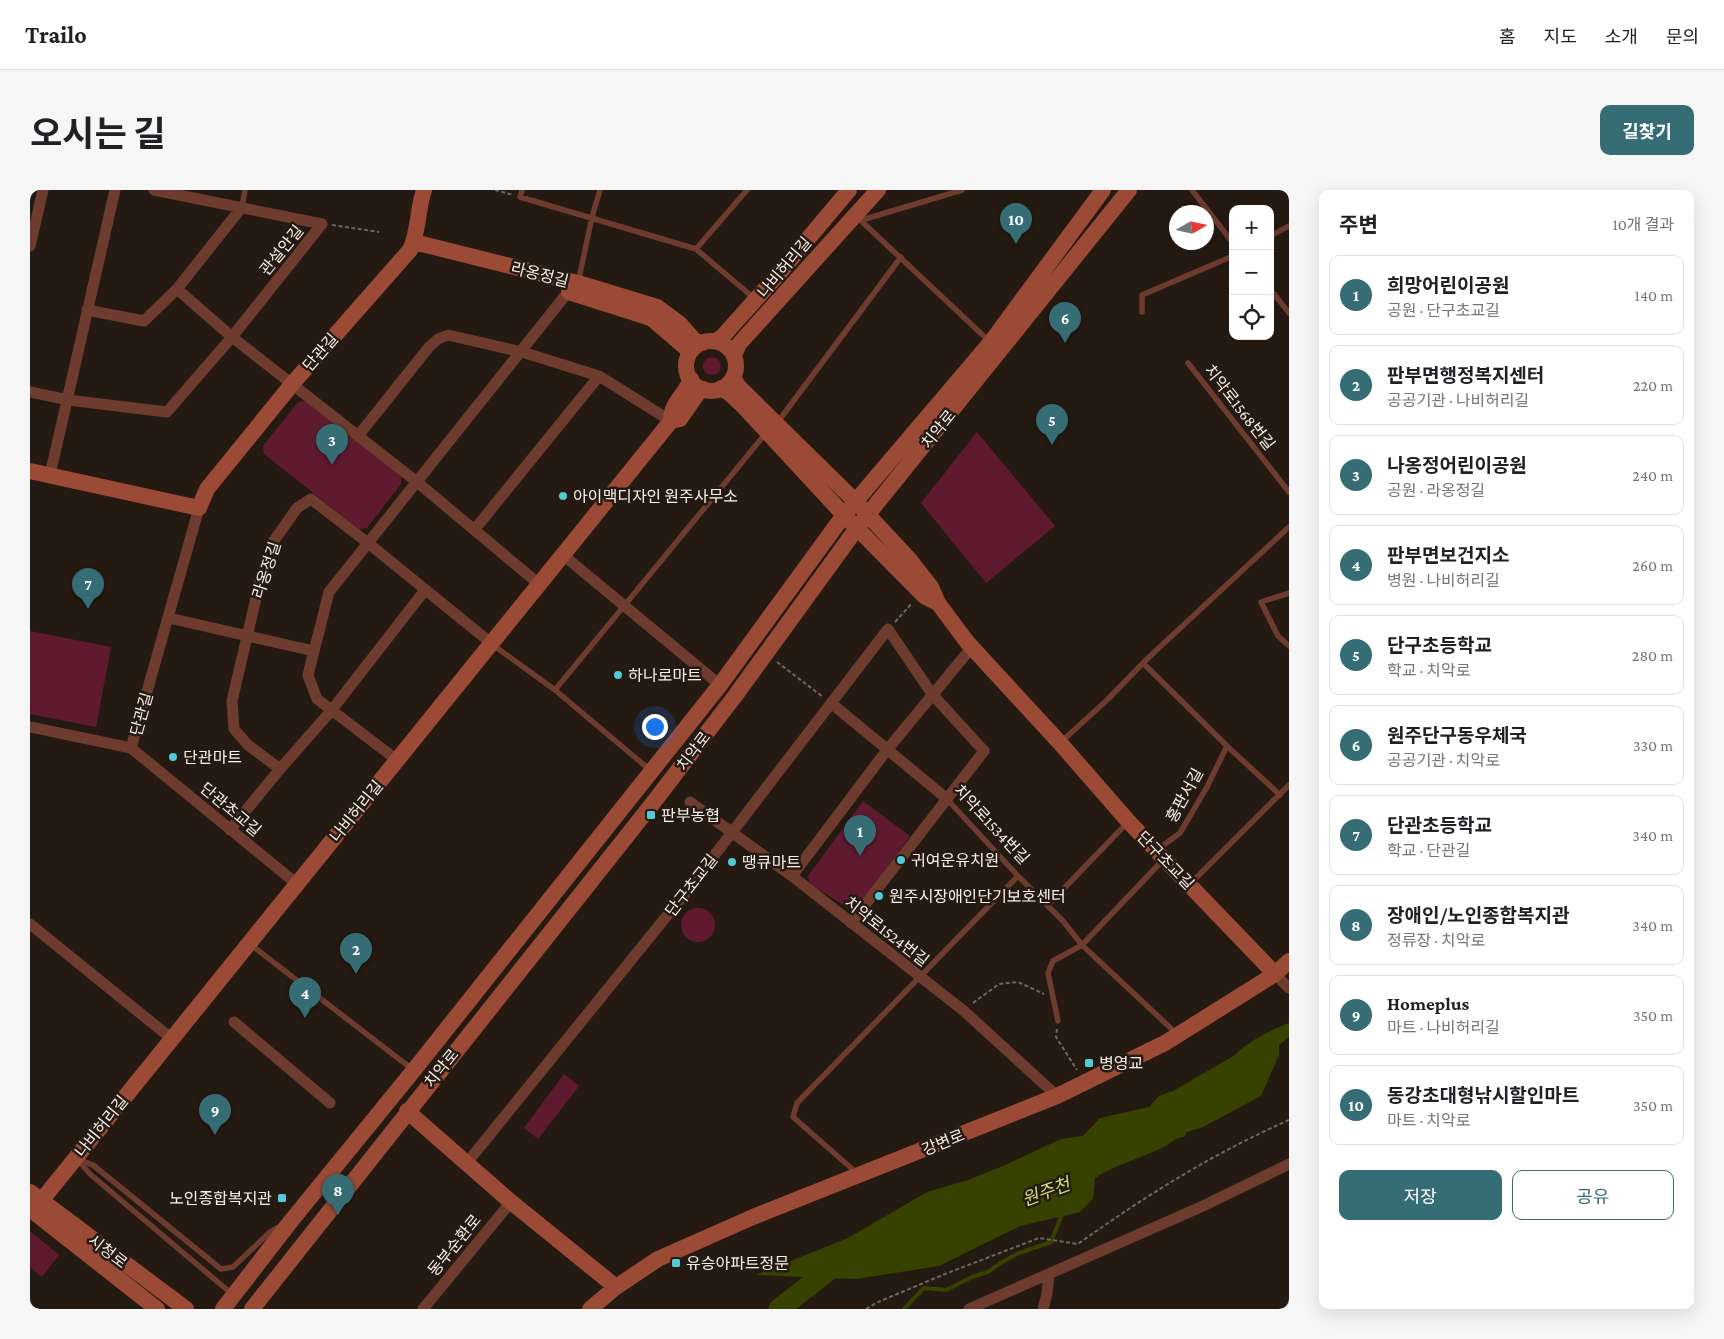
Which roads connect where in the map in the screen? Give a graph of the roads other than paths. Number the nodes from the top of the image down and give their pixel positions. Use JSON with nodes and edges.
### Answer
{"nodes":[{"id":1,"x":42,"y":190,"type":"edge"},
{"id":2,"x":115,"y":190,"type":"edge"},
{"id":3,"x":154,"y":190,"type":"edge"},
{"id":4,"x":245,"y":190,"type":"edge"},
{"id":5,"x":424,"y":190,"type":"edge"},
{"id":6,"x":522,"y":190,"type":"edge"},
{"id":7,"x":600,"y":190,"type":"edge"},
{"id":8,"x":747,"y":190,"type":"edge"},
{"id":9,"x":849,"y":190,"type":"edge"},
{"id":10,"x":878,"y":190,"type":"edge"},
{"id":11,"x":962,"y":190,"type":"edge"},
{"id":12,"x":1103,"y":190,"type":"edge"},
{"id":13,"x":1129,"y":190,"type":"edge"},
{"id":14,"x":1192,"y":190,"type":"edge"},
{"id":15,"x":242,"y":207,"type":"junction"},
{"id":16,"x":592,"y":218,"type":"junction"},
{"id":17,"x":859,"y":218,"type":"junction"},
{"id":18,"x":1289,"y":226,"type":"edge"},
{"id":19,"x":1274,"y":234,"type":"edge"},
{"id":20,"x":1229,"y":238,"type":"edge"},
{"id":21,"x":30,"y":246,"type":"edge"},
{"id":22,"x":412,"y":246,"type":"junction"},
{"id":23,"x":696,"y":249,"type":"junction"},
{"id":24,"x":901,"y":257,"type":"junction"},
{"id":25,"x":1229,"y":258,"type":"edge"},
{"id":26,"x":573,"y":288,"type":"junction"},
{"id":27,"x":177,"y":289,"type":"junction"},
{"id":28,"x":1274,"y":294,"type":"edge"},
{"id":29,"x":756,"y":300,"type":"junction"},
{"id":30,"x":87,"y":310,"type":"junction"},
{"id":31,"x":1142,"y":312,"type":"dead end"},
{"id":32,"x":1289,"y":313,"type":"edge"},
{"id":33,"x":232,"y":337,"type":"junction"},
{"id":34,"x":709,"y":342,"type":"junction"},
{"id":35,"x":990,"y":342,"type":"junction"},
{"id":36,"x":522,"y":352,"type":"junction"},
{"id":37,"x":689,"y":354,"type":"junction"},
{"id":38,"x":734,"y":355,"type":"junction"},
{"id":39,"x":1188,"y":363,"type":"dead end"},
{"id":40,"x":599,"y":376,"type":"junction"},
{"id":41,"x":734,"y":377,"type":"junction"},
{"id":42,"x":691,"y":379,"type":"junction"},
{"id":43,"x":293,"y":383,"type":"junction"},
{"id":44,"x":721,"y":388,"type":"junction"},
{"id":45,"x":704,"y":389,"type":"junction"},
{"id":46,"x":30,"y":392,"type":"edge"},
{"id":47,"x":68,"y":400,"type":"junction"},
{"id":48,"x":670,"y":421,"type":"junction"},
{"id":49,"x":772,"y":427,"type":"junction"},
{"id":50,"x":358,"y":436,"type":"junction"},
{"id":51,"x":30,"y":471,"type":"edge"},
{"id":52,"x":50,"y":475,"type":"junction"},
{"id":53,"x":416,"y":482,"type":"junction"},
{"id":54,"x":1289,"y":492,"type":"edge"},
{"id":55,"x":856,"y":502,"type":"junction"},
{"id":56,"x":199,"y":508,"type":"junction"},
{"id":57,"x":844,"y":514,"type":"junction"},
{"id":58,"x":868,"y":515,"type":"junction"},
{"id":59,"x":1289,"y":527,"type":"edge"},
{"id":60,"x":857,"y":528,"type":"junction"},
{"id":61,"x":475,"y":529,"type":"junction"},
{"id":62,"x":368,"y":543,"type":"junction"},
{"id":63,"x":563,"y":555,"type":"junction"},
{"id":64,"x":540,"y":584,"type":"junction"},
{"id":65,"x":425,"y":590,"type":"junction"},
{"id":66,"x":1289,"y":593,"type":"edge"},
{"id":67,"x":938,"y":603,"type":"junction"},
{"id":68,"x":625,"y":606,"type":"junction"},
{"id":69,"x":169,"y":618,"type":"junction"},
{"id":70,"x":247,"y":636,"type":"junction"},
{"id":71,"x":491,"y":643,"type":"junction"},
{"id":72,"x":1289,"y":646,"type":"edge"},
{"id":73,"x":972,"y":647,"type":"junction"},
{"id":74,"x":314,"y":651,"type":"junction"},
{"id":75,"x":1143,"y":663,"type":"junction"},
{"id":76,"x":720,"y":685,"type":"junction"},
{"id":77,"x":555,"y":690,"type":"junction"},
{"id":78,"x":932,"y":694,"type":"junction"},
{"id":79,"x":735,"y":696,"type":"junction"},
{"id":80,"x":831,"y":703,"type":"junction"},
{"id":81,"x":331,"y":711,"type":"junction"},
{"id":82,"x":30,"y":727,"type":"edge"},
{"id":83,"x":1060,"y":743,"type":"junction"},
{"id":84,"x":1227,"y":746,"type":"junction"},
{"id":85,"x":131,"y":748,"type":"junction"},
{"id":86,"x":887,"y":750,"type":"junction"},
{"id":87,"x":397,"y":760,"type":"junction"},
{"id":88,"x":280,"y":769,"type":"junction"},
{"id":89,"x":652,"y":772,"type":"junction"},
{"id":90,"x":1289,"y":785,"type":"edge"},
{"id":91,"x":1280,"y":795,"type":"junction"},
{"id":92,"x":946,"y":798,"type":"junction"},
{"id":93,"x":690,"y":802,"type":"dead end"},
{"id":94,"x":1128,"y":822,"type":"junction"},
{"id":95,"x":230,"y":830,"type":"junction"},
{"id":96,"x":732,"y":833,"type":"junction"},
{"id":97,"x":1161,"y":854,"type":"junction"},
{"id":98,"x":792,"y":876,"type":"junction"},
{"id":99,"x":1018,"y":876,"type":"junction"},
{"id":100,"x":297,"y":884,"type":"junction"},
{"id":101,"x":1190,"y":884,"type":"junction"},
{"id":102,"x":1048,"y":905,"type":"junction"},
{"id":103,"x":850,"y":923,"type":"junction"},
{"id":104,"x":30,"y":924,"type":"edge"},
{"id":105,"x":249,"y":943,"type":"junction"},
{"id":106,"x":1082,"y":944,"type":"junction"},
{"id":107,"x":1289,"y":961,"type":"edge"},
{"id":108,"x":919,"y":977,"type":"junction"},
{"id":109,"x":1284,"y":983,"type":"edge"},
{"id":110,"x":1058,"y":1021,"type":"dead end"},
{"id":111,"x":234,"y":1022,"type":"dead end"},
{"id":112,"x":1178,"y":1034,"type":"junction"},
{"id":113,"x":172,"y":1039,"type":"junction"},
{"id":114,"x":414,"y":1070,"type":"junction"},
{"id":115,"x":1056,"y":1096,"type":"junction"},
{"id":116,"x":330,"y":1104,"type":"dead end"},
{"id":117,"x":407,"y":1111,"type":"junction"},
{"id":118,"x":76,"y":1158,"type":"junction"},
{"id":119,"x":466,"y":1164,"type":"junction"},
{"id":120,"x":1289,"y":1164,"type":"edge"},
{"id":121,"x":860,"y":1175,"type":"junction"},
{"id":122,"x":511,"y":1202,"type":"junction"},
{"id":123,"x":34,"y":1204,"type":"edge"},
{"id":124,"x":291,"y":1221,"type":"junction"},
{"id":125,"x":1049,"y":1274,"type":"junction"},
{"id":126,"x":616,"y":1287,"type":"junction"},
{"id":127,"x":234,"y":1295,"type":"junction"},
{"id":128,"x":157,"y":1309,"type":"edge"},
{"id":129,"x":186,"y":1309,"type":"edge"},
{"id":130,"x":224,"y":1309,"type":"edge"},
{"id":131,"x":252,"y":1309,"type":"edge"},
{"id":132,"x":423,"y":1309,"type":"edge"},
{"id":133,"x":590,"y":1309,"type":"edge"},
{"id":134,"x":969,"y":1309,"type":"edge"},
{"id":135,"x":1043,"y":1309,"type":"edge"}],
"edges":[{"from":1,"to":21,"type":"street"},
{"from":2,"to":30,"type":"street"},
{"from":3,"to":15,"type":"street","name":"관설안길"},
{"from":4,"to":15,"type":"lane"},
{"from":5,"to":22,"type":"street"},
{"from":6,"to":16,"type":"lane"},
{"from":7,"to":16,"type":"lane","name":"라옹정길"},
{"from":8,"to":23,"type":"lane"},
{"from":9,"to":29,"type":"street","name":"나비허리길"},
{"from":10,"to":17,"type":"street"},
{"from":11,"to":17,"type":"lane"},
{"from":12,"to":35,"type":"street","name":"치악로"},
{"from":13,"to":58,"type":"street","name":"치악로"},
{"from":14,"to":20,"type":"lane"},
{"from":15,"to":27,"type":"street"},
{"from":15,"to":33,"type":"street","name":"관설안길"},
{"from":16,"to":23,"type":"lane"},
{"from":16,"to":26,"type":"lane","name":"라옹정길"},
{"from":17,"to":24,"type":"lane"},
{"from":17,"to":38,"type":"street"},
{"from":18,"to":19,"type":"lane"},
{"from":22,"to":26,"type":"street","name":"라옹정길"},
{"from":22,"to":43,"type":"street","name":"단관길"},
{"from":23,"to":29,"type":"lane"},
{"from":24,"to":35,"type":"lane"},
{"from":24,"to":49,"type":"lane"},
{"from":25,"to":31,"type":"lane"},
{"from":26,"to":34,"type":"street","name":"라옹정길"},
{"from":26,"to":36,"type":"street","name":"라옹정길"},
{"from":26,"to":37,"type":"street","name":"라옹정길"},
{"from":27,"to":30,"type":"street"},
{"from":27,"to":33,"type":"street"},
{"from":28,"to":32,"type":"lane"},
{"from":29,"to":34,"type":"street","name":"나비허리길"},
{"from":30,"to":47,"type":"street"},
{"from":33,"to":43,"type":"street"},
{"from":33,"to":47,"type":"street","name":"관설안길"},
{"from":34,"to":37,"type":"street"},
{"from":34,"to":38,"type":"street"},
{"from":35,"to":55,"type":"street","name":"치악로"},
{"from":36,"to":40,"type":"street"},
{"from":36,"to":50,"type":"street"},
{"from":36,"to":53,"type":"street","name":"라옹정길"},
{"from":37,"to":42,"type":"street"},
{"from":38,"to":41,"type":"street"},
{"from":39,"to":54,"type":"lane","name":"치악로1568번길"},
{"from":40,"to":48,"type":"street"},
{"from":40,"to":61,"type":"street"},
{"from":41,"to":44,"type":"street"},
{"from":41,"to":49,"type":"street"},
{"from":42,"to":45,"type":"street"},
{"from":42,"to":48,"type":"street"},
{"from":43,"to":50,"type":"street"},
{"from":43,"to":56,"type":"street","name":"단관길"},
{"from":44,"to":45,"type":"street"},
{"from":44,"to":49,"type":"street"},
{"from":45,"to":48,"type":"street"},
{"from":46,"to":47,"type":"street","name":"관설안길"},
{"from":47,"to":52,"type":"street"},
{"from":48,"to":63,"type":"street","name":"나비허리길"},
{"from":49,"to":55,"type":"street"},
{"from":49,"to":57,"type":"street"},
{"from":49,"to":68,"type":"lane"},
{"from":50,"to":53,"type":"street"},
{"from":51,"to":52,"type":"street"},
{"from":52,"to":56,"type":"street"},
{"from":53,"to":61,"type":"street"},
{"from":53,"to":62,"type":"street","name":"라옹정길"},
{"from":55,"to":57,"type":"street","name":"치악로"},
{"from":55,"to":58,"type":"street","name":"단구초교길"},
{"from":56,"to":69,"type":"street","name":"단관길"},
{"from":57,"to":60,"type":"street","name":"단구초교길"},
{"from":57,"to":76,"type":"street","name":"치악로"},
{"from":58,"to":60,"type":"street","name":"치악로"},
{"from":58,"to":67,"type":"street","name":"단구초교길"},
{"from":59,"to":75,"type":"lane"},
{"from":60,"to":67,"type":"street","name":"단구초교길"},
{"from":60,"to":79,"type":"street","name":"치악로"},
{"from":61,"to":64,"type":"street"},
{"from":62,"to":65,"type":"street","name":"라옹정길"},
{"from":62,"to":70,"type":"street","name":"라옹정길"},
{"from":62,"to":74,"type":"street","name":"라옹정길"},
{"from":63,"to":64,"type":"street","name":"나비허리길"},
{"from":63,"to":68,"type":"street"},
{"from":64,"to":71,"type":"street","name":"나비허리길"},
{"from":65,"to":71,"type":"street","name":"라옹정길"},
{"from":65,"to":81,"type":"street"},
{"from":66,"to":72,"type":"lane"},
{"from":67,"to":73,"type":"street","name":"단구초교길"},
{"from":68,"to":76,"type":"street"},
{"from":68,"to":77,"type":"lane"},
{"from":69,"to":70,"type":"street"},
{"from":69,"to":85,"type":"street","name":"단관길"},
{"from":70,"to":74,"type":"street"},
{"from":70,"to":88,"type":"street","name":"라옹정길"},
{"from":71,"to":77,"type":"lane","name":"치악로"},
{"from":71,"to":87,"type":"street","name":"나비허리길"},
{"from":73,"to":78,"type":"street"},
{"from":73,"to":83,"type":"street","name":"단구초교길"},
{"from":74,"to":81,"type":"street","name":"라옹정길"},
{"from":75,"to":83,"type":"lane"},
{"from":75,"to":84,"type":"lane"},
{"from":76,"to":79,"type":"street"},
{"from":76,"to":89,"type":"street","name":"치악로"},
{"from":77,"to":89,"type":"lane","name":"치악로"},
{"from":78,"to":80,"type":"street","name":"단구초교길"},
{"from":78,"to":86,"type":"street"},
{"from":78,"to":92,"type":"street"},
{"from":79,"to":117,"type":"street","name":"치악로"},
{"from":80,"to":86,"type":"street","name":"치악로1534번길"},
{"from":80,"to":96,"type":"street","name":"단구초교길"},
{"from":81,"to":87,"type":"street","name":"라옹정길"},
{"from":81,"to":88,"type":"street"},
{"from":82,"to":85,"type":"street","name":"단관초교길"},
{"from":83,"to":94,"type":"street","name":"단구초교길"},
{"from":84,"to":91,"type":"lane"},
{"from":84,"to":97,"type":"lane","name":"홍판서길"},
{"from":85,"to":95,"type":"street","name":"단관초교길"},
{"from":86,"to":92,"type":"street","name":"치악로1534번길"},
{"from":86,"to":98,"type":"street"},
{"from":87,"to":100,"type":"street","name":"나비허리길"},
{"from":88,"to":95,"type":"street"},
{"from":89,"to":114,"type":"street","name":"치악로"},
{"from":90,"to":91,"type":"lane"},
{"from":91,"to":101,"type":"lane"},
{"from":92,"to":99,"type":"lane","name":"치악로1534번길"},
{"from":92,"to":103,"type":"street"},
{"from":93,"to":96,"type":"street","name":"치악로1524번길"},
{"from":94,"to":97,"type":"street","name":"단구초교길"},
{"from":94,"to":102,"type":"lane"},
{"from":95,"to":100,"type":"street","name":"단관초교길"},
{"from":96,"to":98,"type":"street","name":"치악로1524번길"},
{"from":96,"to":119,"type":"street","name":"단구초교길"},
{"from":97,"to":101,"type":"street","name":"단구초교길"},
{"from":97,"to":106,"type":"lane","name":"홍판서길"},
{"from":98,"to":103,"type":"street","name":"치악로1524번길"},
{"from":99,"to":102,"type":"lane","name":"치악로1534번길"},
{"from":99,"to":108,"type":"lane"},
{"from":100,"to":105,"type":"street","name":"나비허리길"},
{"from":101,"to":109,"type":"street","name":"단구초교길"},
{"from":102,"to":106,"type":"lane","name":"치악로1534번길"},
{"from":103,"to":108,"type":"street","name":"치악로1524번길"},
{"from":104,"to":113,"type":"street"},
{"from":105,"to":113,"type":"street","name":"나비허리길"},
{"from":105,"to":114,"type":"lane"},
{"from":106,"to":110,"type":"lane","name":"홍판서길"},
{"from":106,"to":112,"type":"lane","name":"치악로1534번길"},
{"from":107,"to":109,"type":"street","name":"강변로"},
{"from":108,"to":115,"type":"street","name":"치악로1524번길"},
{"from":108,"to":121,"type":"lane"},
{"from":109,"to":112,"type":"street","name":"강변로"},
{"from":111,"to":116,"type":"street"},
{"from":112,"to":115,"type":"street","name":"강변로"},
{"from":113,"to":118,"type":"street","name":"나비허리길"},
{"from":114,"to":124,"type":"street","name":"치악로"},
{"from":115,"to":121,"type":"street","name":"강변로"},
{"from":117,"to":119,"type":"street"},
{"from":117,"to":131,"type":"street","name":"치악로"},
{"from":118,"to":123,"type":"street","name":"나비허리길"},
{"from":118,"to":124,"type":"lane"},
{"from":118,"to":127,"type":"lane"},
{"from":119,"to":122,"type":"street"},
{"from":120,"to":125,"type":"street"},
{"from":121,"to":126,"type":"street","name":"강변로"},
{"from":122,"to":126,"type":"street"},
{"from":122,"to":132,"type":"street","name":"동부순환로"},
{"from":123,"to":128,"type":"street","name":"시청로"},
{"from":123,"to":129,"type":"street","name":"시청로"},
{"from":124,"to":127,"type":"street","name":"치악로"},
{"from":125,"to":134,"type":"street"},
{"from":125,"to":135,"type":"street"},
{"from":126,"to":133,"type":"street","name":"강변로"},
{"from":127,"to":130,"type":"street","name":"치악로"}]}
